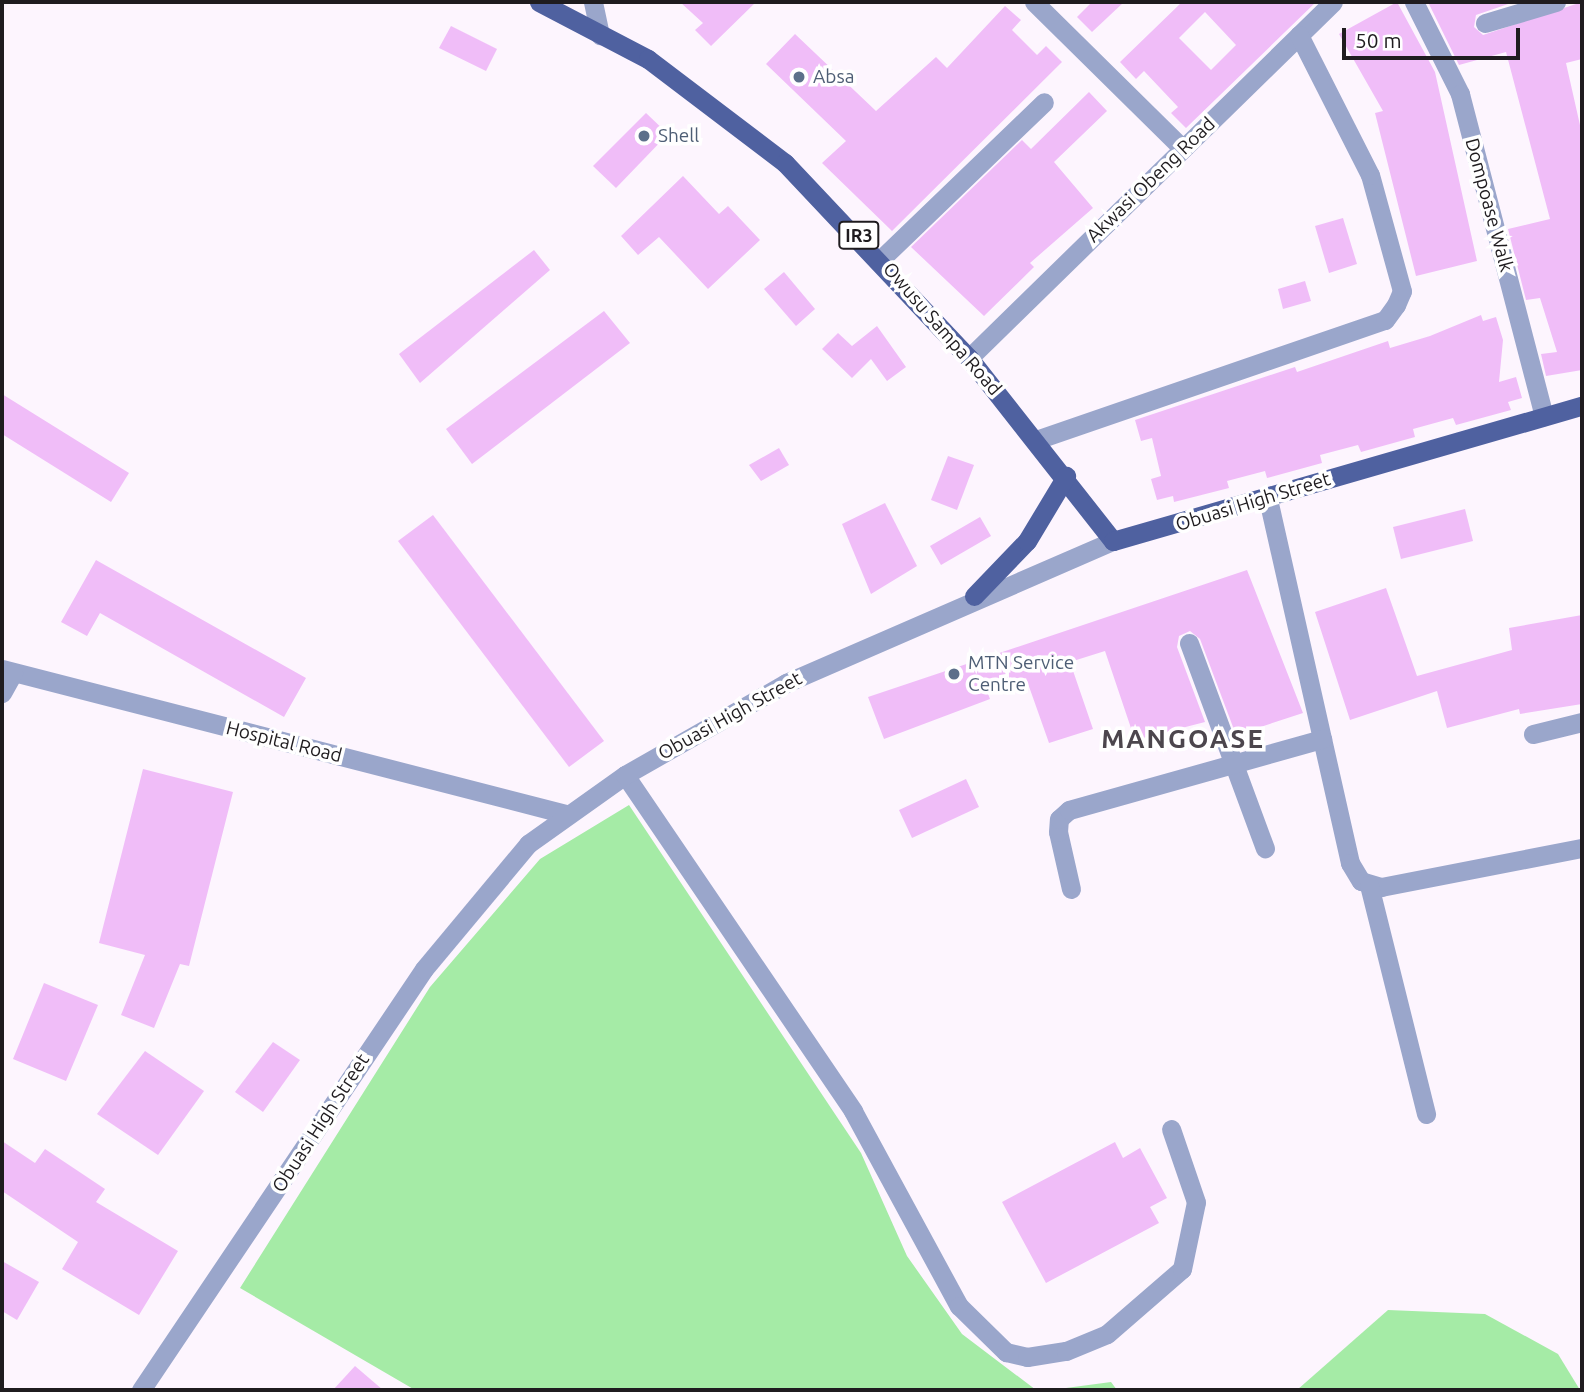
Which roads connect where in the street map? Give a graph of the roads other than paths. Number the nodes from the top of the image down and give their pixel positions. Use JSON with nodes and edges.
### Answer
{"nodes":[{"id":1,"x":539,"y":2,"type":"edge"},
{"id":2,"x":593,"y":2,"type":"edge"},
{"id":3,"x":1034,"y":2,"type":"edge"},
{"id":4,"x":1333,"y":2,"type":"edge"},
{"id":5,"x":1414,"y":2,"type":"edge"},
{"id":6,"x":1556,"y":2,"type":"edge"},
{"id":7,"x":1485,"y":23,"type":"dead end"},
{"id":8,"x":600,"y":35,"type":"junction"},
{"id":9,"x":1299,"y":35,"type":"junction"},
{"id":10,"x":1044,"y":102,"type":"dead end"},
{"id":11,"x":1182,"y":149,"type":"junction"},
{"id":12,"x":881,"y":259,"type":"junction"},
{"id":13,"x":969,"y":358,"type":"junction"},
{"id":14,"x":1582,"y":405,"type":"edge"},
{"id":15,"x":1544,"y":416,"type":"junction"},
{"id":16,"x":1037,"y":440,"type":"junction"},
{"id":17,"x":1066,"y":476,"type":"junction"},
{"id":18,"x":1268,"y":499,"type":"junction"},
{"id":19,"x":1114,"y":541,"type":"junction"},
{"id":20,"x":974,"y":596,"type":"junction"},
{"id":21,"x":1189,"y":643,"type":"dead end"},
{"id":22,"x":8,"y":671,"type":"edge"},
{"id":23,"x":2,"y":693,"type":"edge"},
{"id":24,"x":1582,"y":722,"type":"edge"},
{"id":25,"x":1533,"y":734,"type":"dead end"},
{"id":26,"x":1322,"y":740,"type":"junction"},
{"id":27,"x":1233,"y":764,"type":"junction"},
{"id":28,"x":625,"y":775,"type":"junction"},
{"id":29,"x":566,"y":814,"type":"junction"},
{"id":30,"x":1265,"y":848,"type":"dead end"},
{"id":31,"x":1582,"y":848,"type":"edge"},
{"id":32,"x":1369,"y":885,"type":"junction"},
{"id":33,"x":1071,"y":889,"type":"dead end"},
{"id":34,"x":1426,"y":1114,"type":"dead end"},
{"id":35,"x":1171,"y":1129,"type":"dead end"},
{"id":36,"x":141,"y":1390,"type":"edge"}],
"edges":[{"from":1,"to":8,"type":"main road","name":"Owusu Sampa Road","number":"IR3"},
{"from":2,"to":8,"type":"street"},
{"from":3,"to":11,"type":"street"},
{"from":4,"to":9,"type":"street","name":"Akwasi Obeng Road"},
{"from":5,"to":15,"type":"street","name":"Dompoase Walk"},
{"from":6,"to":7,"type":"street"},
{"from":8,"to":12,"type":"main road","name":"Owusu Sampa Road","number":"IR3"},
{"from":9,"to":11,"type":"street","name":"Akwasi Obeng Road"},
{"from":9,"to":16,"type":"street"},
{"from":10,"to":12,"type":"street"},
{"from":11,"to":13,"type":"street","name":"Akwasi Obeng Road"},
{"from":12,"to":13,"type":"main road","name":"Owusu Sampa Road","number":"IR3"},
{"from":13,"to":16,"type":"main road","name":"Owusu Sampa Road","number":"IR3"},
{"from":14,"to":15,"type":"main road","name":"Obuasi High Street"},
{"from":15,"to":18,"type":"main road","name":"Obuasi High Street"},
{"from":16,"to":17,"type":"main road","name":"Owusu Sampa Road","number":"IR3"},
{"from":17,"to":19,"type":"main road","name":"Owusu Sampa Road","number":"IR3"},
{"from":17,"to":20,"type":"main road"},
{"from":18,"to":19,"type":"main road","name":"Obuasi High Street"},
{"from":18,"to":26,"type":"street"},
{"from":19,"to":20,"type":"street","name":"Obuasi High Street"},
{"from":20,"to":28,"type":"street","name":"Obuasi High Street"},
{"from":21,"to":27,"type":"street"},
{"from":22,"to":23,"type":"street"},
{"from":22,"to":29,"type":"street","name":"Hospital Road"},
{"from":24,"to":25,"type":"street"},
{"from":26,"to":27,"type":"street"},
{"from":26,"to":32,"type":"street"},
{"from":27,"to":30,"type":"street"},
{"from":27,"to":33,"type":"street"},
{"from":28,"to":29,"type":"street","name":"Obuasi High Street"},
{"from":28,"to":35,"type":"street"},
{"from":29,"to":36,"type":"street","name":"Obuasi High Street"},
{"from":31,"to":32,"type":"street"},
{"from":32,"to":34,"type":"street"}]}
